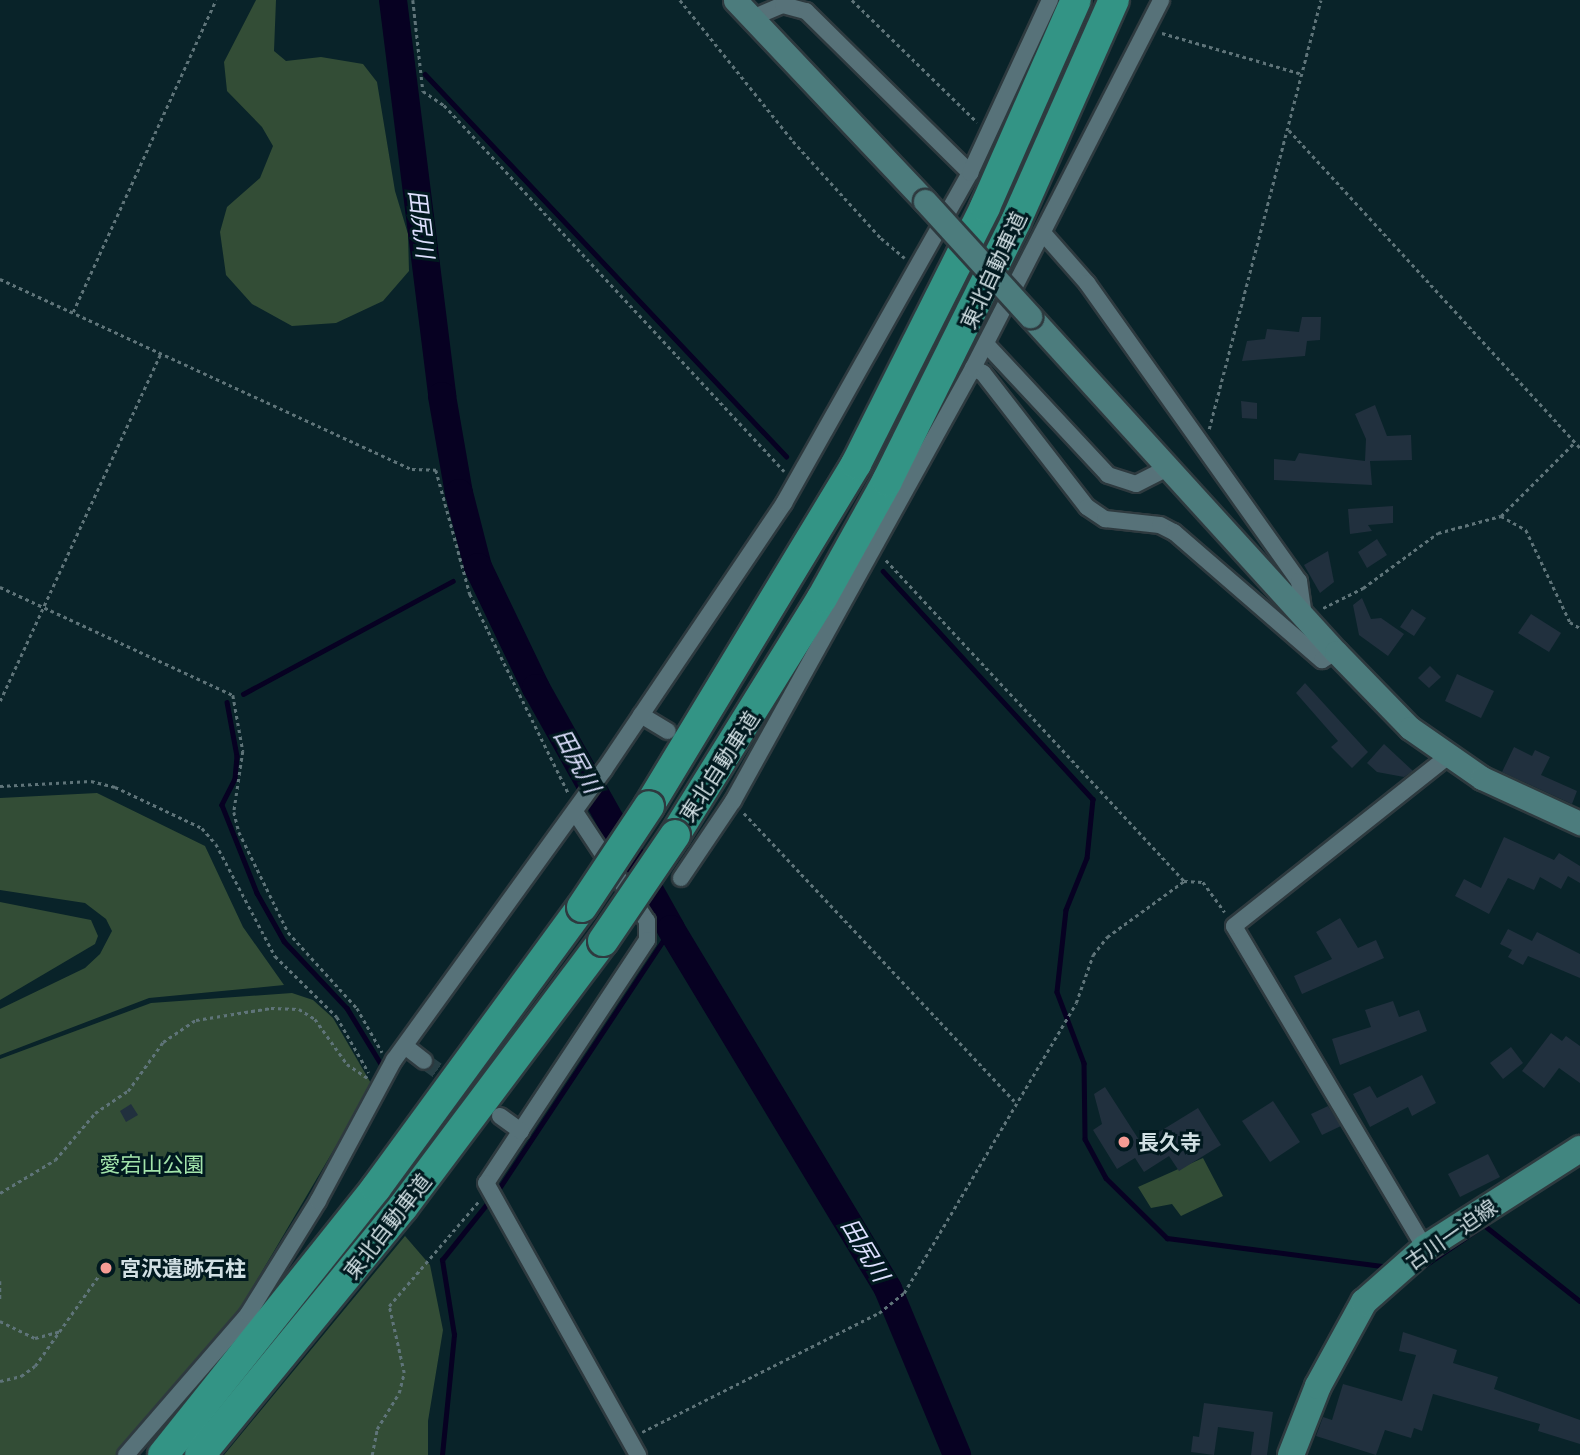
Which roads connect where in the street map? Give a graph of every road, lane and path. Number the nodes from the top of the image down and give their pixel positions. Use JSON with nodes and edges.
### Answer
{"nodes":[{"id":1,"x":216,"y":0,"type":"edge"},
{"id":2,"x":413,"y":0,"type":"edge"},
{"id":3,"x":680,"y":0,"type":"edge"},
{"id":4,"x":735,"y":0,"type":"edge"},
{"id":5,"x":852,"y":0,"type":"edge"},
{"id":6,"x":1050,"y":0,"type":"edge"},
{"id":7,"x":1076,"y":0,"type":"edge"},
{"id":8,"x":1114,"y":0,"type":"edge"},
{"id":9,"x":1161,"y":0,"type":"edge"},
{"id":10,"x":1321,"y":0,"type":"edge"},
{"id":11,"x":752,"y":18,"type":"junction"},
{"id":12,"x":1148,"y":24,"type":"junction"},
{"id":13,"x":1302,"y":74,"type":"junction"},
{"id":14,"x":1289,"y":130,"type":"junction"},
{"id":15,"x":991,"y":132,"type":"junction"},
{"id":16,"x":970,"y":173,"type":"junction"},
{"id":17,"x":1043,"y":233,"type":"junction"},
{"id":18,"x":918,"y":269,"type":"junction"},
{"id":19,"x":0,"y":279,"type":"edge"},
{"id":20,"x":73,"y":312,"type":"junction"},
{"id":21,"x":986,"y":344,"type":"junction"},
{"id":22,"x":161,"y":352,"type":"junction"},
{"id":23,"x":973,"y":368,"type":"junction"},
{"id":24,"x":1575,"y":442,"type":"junction"},
{"id":25,"x":1580,"y":448,"type":"edge"},
{"id":26,"x":1204,"y":449,"type":"junction"},
{"id":27,"x":1170,"y":467,"type":"junction"},
{"id":28,"x":796,"y":484,"type":"junction"},
{"id":29,"x":1501,"y":516,"type":"junction"},
{"id":30,"x":875,"y":548,"type":"junction"},
{"id":31,"x":0,"y":587,"type":"edge"},
{"id":32,"x":43,"y":607,"type":"junction"},
{"id":33,"x":1304,"y":618,"type":"junction"},
{"id":34,"x":1580,"y":628,"type":"edge"},
{"id":35,"x":1336,"y":652,"type":"junction"},
{"id":36,"x":0,"y":701,"type":"edge"},
{"id":37,"x":641,"y":715,"type":"junction"},
{"id":38,"x":668,"y":731,"type":"dead end"},
{"id":39,"x":1447,"y":757,"type":"junction"},
{"id":40,"x":729,"y":770,"type":"dead end"},
{"id":41,"x":745,"y":780,"type":"junction"},
{"id":42,"x":0,"y":786,"type":"edge"},
{"id":43,"x":733,"y":801,"type":"junction"},
{"id":44,"x":577,"y":808,"type":"junction"},
{"id":45,"x":1580,"y":823,"type":"edge"},
{"id":46,"x":681,"y":878,"type":"dead end"},
{"id":47,"x":1184,"y":881,"type":"junction"},
{"id":48,"x":1234,"y":926,"type":"junction"},
{"id":49,"x":405,"y":1046,"type":"junction"},
{"id":50,"x":394,"y":1060,"type":"junction"},
{"id":51,"x":424,"y":1062,"type":"tunnel mouth"},
{"id":52,"x":380,"y":1086,"type":"junction"},
{"id":53,"x":1014,"y":1101,"type":"junction"},
{"id":54,"x":500,"y":1116,"type":"tunnel mouth"},
{"id":55,"x":521,"y":1131,"type":"junction"},
{"id":56,"x":1580,"y":1149,"type":"edge"},
{"id":57,"x":489,"y":1189,"type":"junction"},
{"id":58,"x":0,"y":1194,"type":"edge"},
{"id":59,"x":1410,"y":1262,"type":"junction"},
{"id":60,"x":102,"y":1272,"type":"dead end"},
{"id":61,"x":0,"y":1281,"type":"edge"},
{"id":62,"x":0,"y":1301,"type":"edge"},
{"id":63,"x":0,"y":1321,"type":"edge"},
{"id":64,"x":61,"y":1331,"type":"junction"},
{"id":65,"x":0,"y":1381,"type":"edge"},
{"id":66,"x":629,"y":1439,"type":"junction"},
{"id":67,"x":126,"y":1455,"type":"edge"},
{"id":68,"x":163,"y":1455,"type":"edge"},
{"id":69,"x":200,"y":1455,"type":"edge"},
{"id":70,"x":372,"y":1455,"type":"edge"},
{"id":71,"x":638,"y":1455,"type":"edge"},
{"id":72,"x":1292,"y":1455,"type":"edge"}],
"edges":[{"from":1,"to":20,"type":"path"},
{"from":2,"to":28,"type":"path"},
{"from":3,"to":18,"type":"path"},
{"from":4,"to":11,"type":"street"},
{"from":5,"to":15,"type":"path"},
{"from":6,"to":15,"type":"street"},
{"from":7,"to":68,"type":"highway","name":"東北自動車道","bridge":true},
{"from":8,"to":69,"type":"highway","name":"東北自動車道","bridge":true},
{"from":9,"to":12,"type":"street"},
{"from":10,"to":13,"type":"path"},
{"from":11,"to":16,"type":"street"},
{"from":11,"to":27,"type":"street","bridge":true},
{"from":12,"to":13,"type":"path"},
{"from":12,"to":17,"type":"street"},
{"from":13,"to":14,"type":"path"},
{"from":14,"to":24,"type":"path"},
{"from":14,"to":26,"type":"path"},
{"from":15,"to":16,"type":"street"},
{"from":16,"to":18,"type":"street"},
{"from":17,"to":21,"type":"street"},
{"from":17,"to":26,"type":"street"},
{"from":18,"to":28,"type":"street"},
{"from":19,"to":20,"type":"path"},
{"from":20,"to":22,"type":"path"},
{"from":21,"to":23,"type":"street"},
{"from":21,"to":27,"type":"street"},
{"from":22,"to":32,"type":"path"},
{"from":22,"to":44,"type":"path"},
{"from":23,"to":30,"type":"street"},
{"from":23,"to":35,"type":"street"},
{"from":24,"to":25,"type":"path"},
{"from":24,"to":29,"type":"path"},
{"from":26,"to":33,"type":"street"},
{"from":27,"to":33,"type":"street"},
{"from":28,"to":37,"type":"street"},
{"from":29,"to":33,"type":"path"},
{"from":29,"to":34,"type":"path"},
{"from":30,"to":41,"type":"street"},
{"from":30,"to":47,"type":"path"},
{"from":31,"to":32,"type":"path"},
{"from":32,"to":36,"type":"path"},
{"from":32,"to":50,"type":"path"},
{"from":33,"to":35,"type":"street"},
{"from":35,"to":39,"type":"street"},
{"from":37,"to":38,"type":"street"},
{"from":37,"to":44,"type":"street"},
{"from":39,"to":45,"type":"street"},
{"from":39,"to":48,"type":"street"},
{"from":40,"to":41,"type":"street"},
{"from":41,"to":43,"type":"street"},
{"from":42,"to":52,"type":"path"},
{"from":43,"to":46,"type":"street"},
{"from":43,"to":53,"type":"path"},
{"from":44,"to":49,"type":"street"},
{"from":44,"to":55,"type":"street"},
{"from":47,"to":48,"type":"path"},
{"from":47,"to":53,"type":"path"},
{"from":48,"to":59,"type":"street"},
{"from":49,"to":50,"type":"street"},
{"from":49,"to":51,"type":"street"},
{"from":50,"to":52,"type":"street"},
{"from":52,"to":58,"type":"path"},
{"from":52,"to":67,"type":"street"},
{"from":53,"to":66,"type":"path"},
{"from":54,"to":55,"type":"street"},
{"from":55,"to":57,"type":"street"},
{"from":56,"to":59,"type":"main road","name":"古川一迫線"},
{"from":57,"to":66,"type":"street"},
{"from":57,"to":70,"type":"path"},
{"from":59,"to":72,"type":"main road","name":"古川一迫線"},
{"from":60,"to":64,"type":"path"},
{"from":61,"to":62,"type":"path"},
{"from":63,"to":64,"type":"path"},
{"from":64,"to":65,"type":"path"},
{"from":66,"to":71,"type":"street"}]}
